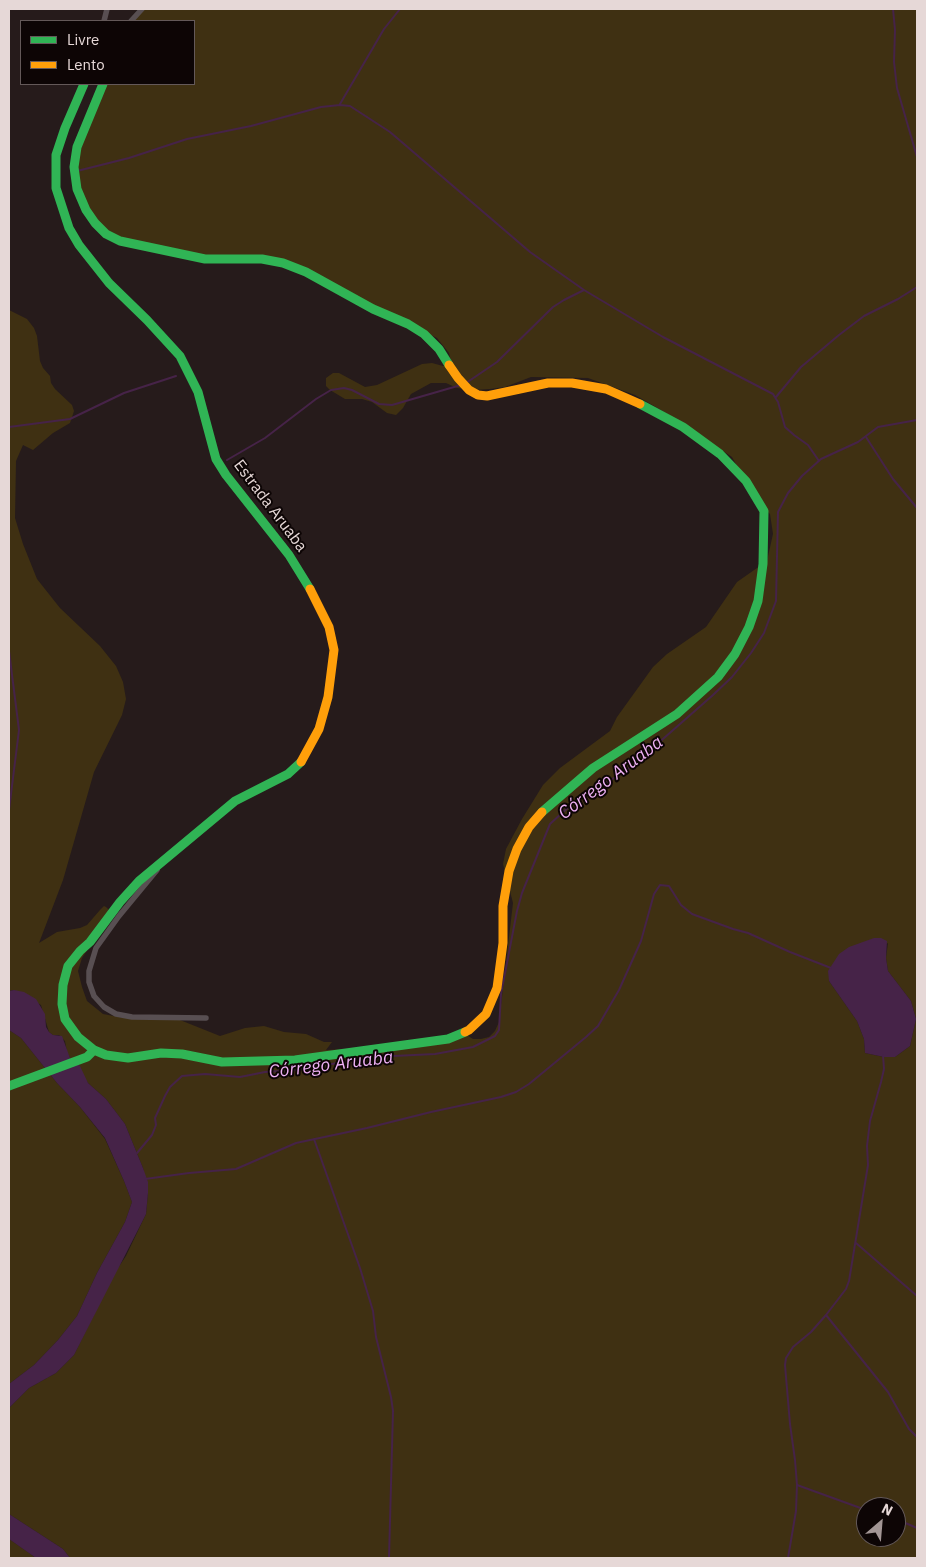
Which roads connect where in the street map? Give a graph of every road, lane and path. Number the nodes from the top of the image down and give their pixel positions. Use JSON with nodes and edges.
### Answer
{"nodes":[{"id":1,"x":142,"y":9,"type":"edge"},
{"id":2,"x":131,"y":20,"type":"edge"},
{"id":3,"x":84,"y":85,"type":"edge"},
{"id":4,"x":103,"y":85,"type":"edge"},
{"id":5,"x":167,"y":858,"type":"junction"},
{"id":6,"x":206,"y":1018,"type":"dead end"},
{"id":7,"x":94,"y":1050,"type":"junction"},
{"id":8,"x":9,"y":1086,"type":"edge"}],
"edges":[{"from":1,"to":2,"type":"street"},
{"from":3,"to":5,"type":"street","name":"Estrada Aruaba"},
{"from":4,"to":7,"type":"street"},
{"from":5,"to":6,"type":"street","name":"Estrada Aruaba"},
{"from":5,"to":7,"type":"street","name":"Estrada Aruaba"},
{"from":7,"to":8,"type":"street"}]}
